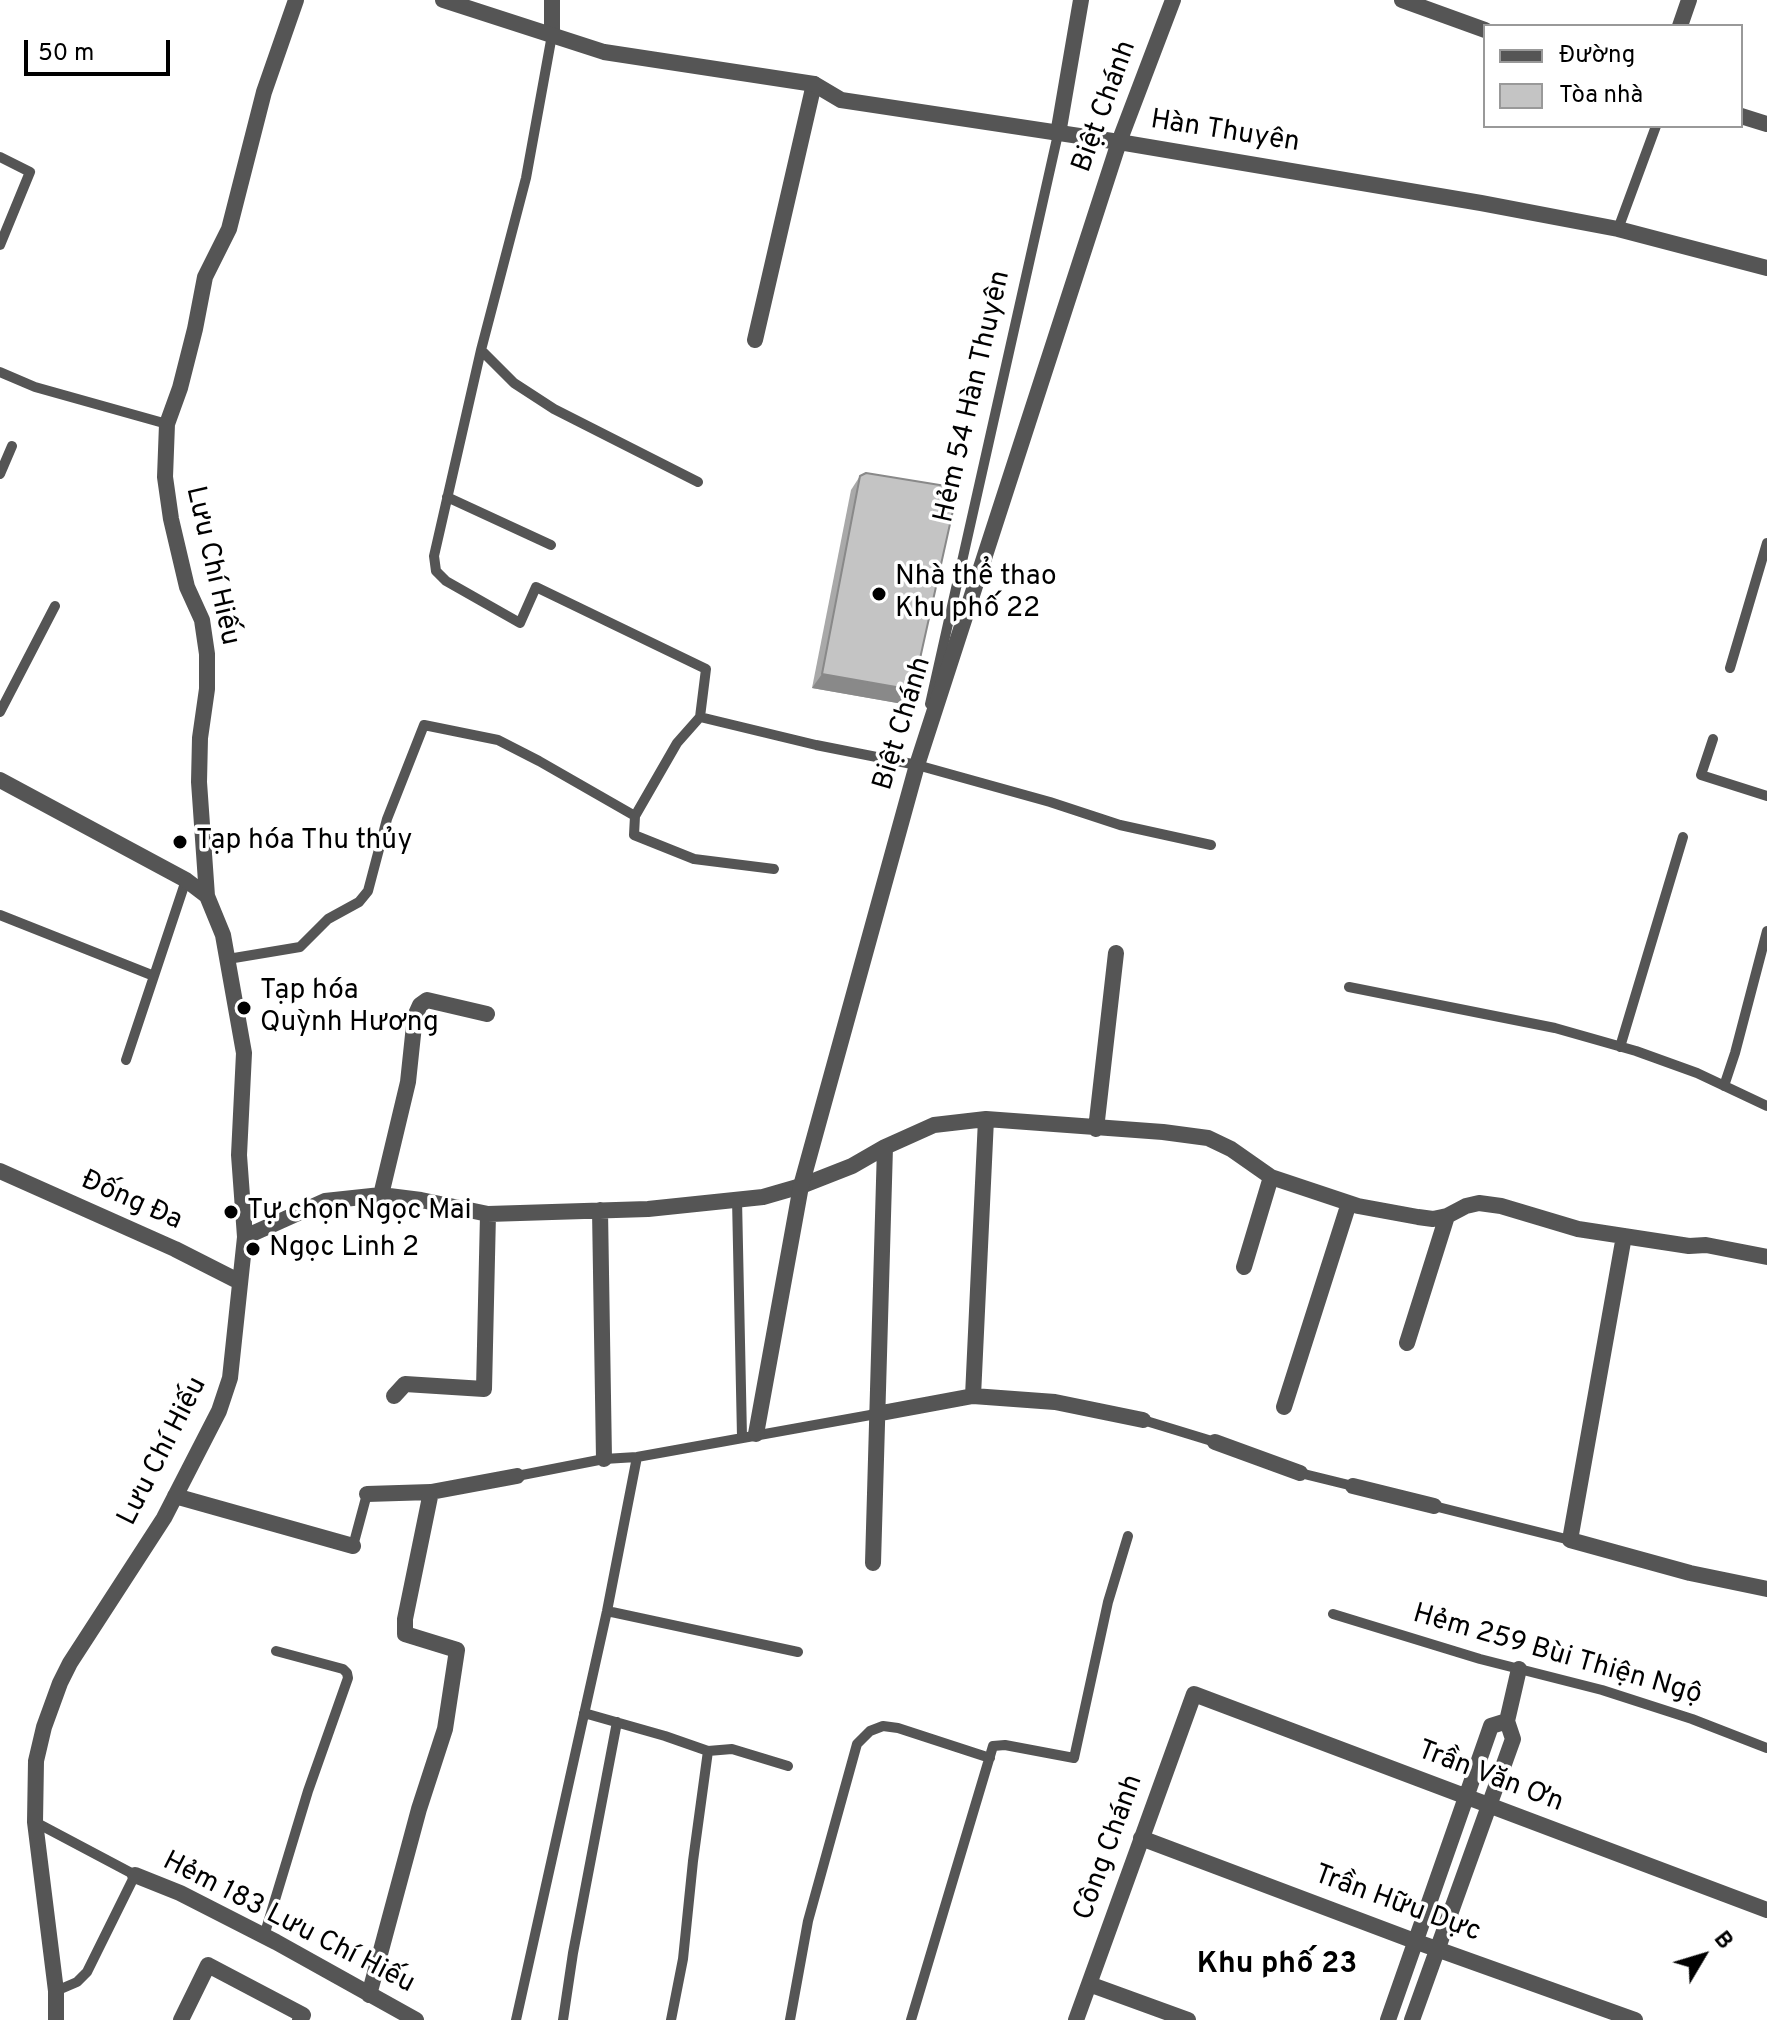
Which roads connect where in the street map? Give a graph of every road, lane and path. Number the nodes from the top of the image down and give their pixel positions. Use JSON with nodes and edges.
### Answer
{"nodes":[{"id":1,"x":296,"y":0,"type":"edge"},
{"id":2,"x":443,"y":0,"type":"edge"},
{"id":3,"x":552,"y":0,"type":"edge"},
{"id":4,"x":1081,"y":0,"type":"edge"},
{"id":5,"x":1173,"y":0,"type":"edge"},
{"id":6,"x":1402,"y":0,"type":"edge"},
{"id":7,"x":1689,"y":0,"type":"edge"},
{"id":8,"x":1681,"y":24,"type":"edge"},
{"id":9,"x":1483,"y":29,"type":"edge"},
{"id":10,"x":552,"y":35,"type":"junction"},
{"id":11,"x":814,"y":84,"type":"junction"},
{"id":12,"x":1743,"y":117,"type":"edge"},
{"id":13,"x":1767,"y":124,"type":"edge"},
{"id":14,"x":1655,"y":128,"type":"edge"},
{"id":15,"x":1058,"y":134,"type":"junction"},
{"id":16,"x":1119,"y":142,"type":"junction"},
{"id":17,"x":0,"y":157,"type":"edge"},
{"id":18,"x":1618,"y":229,"type":"junction"},
{"id":19,"x":0,"y":245,"type":"edge"},
{"id":20,"x":1767,"y":268,"type":"edge"},
{"id":21,"x":755,"y":340,"type":"dead end"},
{"id":22,"x":481,"y":350,"type":"junction"},
{"id":23,"x":0,"y":372,"type":"edge"},
{"id":24,"x":167,"y":424,"type":"junction"},
{"id":25,"x":12,"y":446,"type":"dead end"},
{"id":26,"x":0,"y":474,"type":"edge"},
{"id":27,"x":698,"y":482,"type":"dead end"},
{"id":28,"x":447,"y":497,"type":"junction"},
{"id":29,"x":1767,"y":543,"type":"edge"},
{"id":30,"x":551,"y":545,"type":"dead end"},
{"id":31,"x":55,"y":606,"type":"dead end"},
{"id":32,"x":1730,"y":668,"type":"dead end"},
{"id":33,"x":0,"y":712,"type":"edge"},
{"id":34,"x":700,"y":717,"type":"junction"},
{"id":35,"x":1713,"y":739,"type":"dead end"},
{"id":36,"x":917,"y":765,"type":"junction"},
{"id":37,"x":0,"y":780,"type":"edge"},
{"id":38,"x":1767,"y":796,"type":"edge"},
{"id":39,"x":635,"y":816,"type":"junction"},
{"id":40,"x":1683,"y":837,"type":"dead end"},
{"id":41,"x":1211,"y":845,"type":"dead end"},
{"id":42,"x":774,"y":869,"type":"dead end"},
{"id":43,"x":186,"y":880,"type":"junction"},
{"id":44,"x":207,"y":896,"type":"junction"},
{"id":45,"x":0,"y":915,"type":"edge"},
{"id":46,"x":1767,"y":931,"type":"edge"},
{"id":47,"x":1116,"y":953,"type":"dead end"},
{"id":48,"x":228,"y":959,"type":"junction"},
{"id":49,"x":154,"y":976,"type":"junction"},
{"id":50,"x":1349,"y":987,"type":"dead end"},
{"id":51,"x":487,"y":1014,"type":"dead end"},
{"id":52,"x":1620,"y":1047,"type":"junction"},
{"id":53,"x":126,"y":1060,"type":"dead end"},
{"id":54,"x":1724,"y":1086,"type":"junction"},
{"id":55,"x":1767,"y":1106,"type":"edge"},
{"id":56,"x":986,"y":1119,"type":"junction"},
{"id":57,"x":1096,"y":1129,"type":"junction"},
{"id":58,"x":885,"y":1147,"type":"junction"},
{"id":59,"x":0,"y":1171,"type":"edge"},
{"id":60,"x":1271,"y":1177,"type":"junction"},
{"id":61,"x":801,"y":1186,"type":"junction"},
{"id":62,"x":381,"y":1195,"type":"junction"},
{"id":63,"x":737,"y":1199,"type":"junction"},
{"id":64,"x":1349,"y":1203,"type":"junction"},
{"id":65,"x":600,"y":1210,"type":"junction"},
{"id":66,"x":488,"y":1214,"type":"junction"},
{"id":67,"x":1447,"y":1216,"type":"junction"},
{"id":68,"x":1624,"y":1236,"type":"junction"},
{"id":69,"x":245,"y":1237,"type":"junction"},
{"id":70,"x":1767,"y":1257,"type":"edge"},
{"id":71,"x":1244,"y":1267,"type":"dead end"},
{"id":72,"x":240,"y":1282,"type":"junction"},
{"id":73,"x":1407,"y":1343,"type":"dead end"},
{"id":74,"x":394,"y":1396,"type":"dead end"},
{"id":75,"x":973,"y":1396,"type":"junction"},
{"id":76,"x":1284,"y":1407,"type":"dead end"},
{"id":77,"x":876,"y":1414,"type":"junction"},
{"id":78,"x":1143,"y":1420,"type":"joint"},
{"id":79,"x":749,"y":1435,"type":"junction"},
{"id":80,"x":1215,"y":1442,"type":"joint"},
{"id":81,"x":637,"y":1457,"type":"junction"},
{"id":82,"x":604,"y":1459,"type":"junction"},
{"id":83,"x":1300,"y":1473,"type":"joint"},
{"id":84,"x":517,"y":1476,"type":"joint"},
{"id":85,"x":1353,"y":1486,"type":"joint"},
{"id":86,"x":431,"y":1492,"type":"junction"},
{"id":87,"x":367,"y":1494,"type":"joint"},
{"id":88,"x":175,"y":1496,"type":"junction"},
{"id":89,"x":1434,"y":1506,"type":"joint"},
{"id":90,"x":1128,"y":1536,"type":"dead end"},
{"id":91,"x":1570,"y":1540,"type":"junction"},
{"id":92,"x":353,"y":1546,"type":"joint"},
{"id":93,"x":873,"y":1563,"type":"dead end"},
{"id":94,"x":1767,"y":1589,"type":"edge"},
{"id":95,"x":607,"y":1611,"type":"junction"},
{"id":96,"x":1333,"y":1614,"type":"dead end"},
{"id":97,"x":276,"y":1651,"type":"dead end"},
{"id":98,"x":798,"y":1652,"type":"dead end"},
{"id":99,"x":1519,"y":1669,"type":"junction"},
{"id":100,"x":1194,"y":1694,"type":"joint"},
{"id":101,"x":584,"y":1713,"type":"junction"},
{"id":102,"x":1507,"y":1721,"type":"junction"},
{"id":103,"x":617,"y":1722,"type":"junction"},
{"id":104,"x":1767,"y":1748,"type":"edge"},
{"id":105,"x":708,"y":1751,"type":"junction"},
{"id":106,"x":990,"y":1758,"type":"junction"},
{"id":107,"x":788,"y":1766,"type":"dead end"},
{"id":108,"x":1467,"y":1797,"type":"junction"},
{"id":109,"x":1490,"y":1806,"type":"junction"},
{"id":110,"x":35,"y":1822,"type":"junction"},
{"id":111,"x":1141,"y":1838,"type":"junction"},
{"id":112,"x":135,"y":1875,"type":"junction"},
{"id":113,"x":1767,"y":1910,"type":"edge"},
{"id":114,"x":264,"y":1936,"type":"junction"},
{"id":115,"x":1417,"y":1942,"type":"junction"},
{"id":116,"x":1439,"y":1948,"type":"junction"},
{"id":117,"x":1089,"y":1984,"type":"junction"},
{"id":118,"x":56,"y":1991,"type":"junction"},
{"id":119,"x":369,"y":1995,"type":"junction"},
{"id":120,"x":56,"y":2020,"type":"edge"},
{"id":121,"x":181,"y":2020,"type":"edge"},
{"id":122,"x":300,"y":2020,"type":"edge"},
{"id":123,"x":416,"y":2020,"type":"edge"},
{"id":124,"x":516,"y":2020,"type":"edge"},
{"id":125,"x":563,"y":2020,"type":"edge"},
{"id":126,"x":671,"y":2020,"type":"edge"},
{"id":127,"x":790,"y":2020,"type":"edge"},
{"id":128,"x":911,"y":2020,"type":"edge"},
{"id":129,"x":1076,"y":2020,"type":"edge"},
{"id":130,"x":1188,"y":2020,"type":"edge"},
{"id":131,"x":1388,"y":2020,"type":"edge"},
{"id":132,"x":1412,"y":2020,"type":"edge"},
{"id":133,"x":1635,"y":2020,"type":"edge"}],
"edges":[{"from":1,"to":24,"type":"street","name":"Lưu Chí Hiếu"},
{"from":2,"to":10,"type":"street","name":"Hàn Thuyên"},
{"from":3,"to":10,"type":"street"},
{"from":4,"to":15,"type":"street"},
{"from":5,"to":16,"type":"street","name":"Biệt Chánh"},
{"from":6,"to":9,"type":"street"},
{"from":7,"to":8,"type":"street"},
{"from":10,"to":11,"type":"street","name":"Hàn Thuyên"},
{"from":10,"to":22,"type":"lane"},
{"from":11,"to":15,"type":"street","name":"Hàn Thuyên"},
{"from":11,"to":21,"type":"street"},
{"from":12,"to":13,"type":"street"},
{"from":14,"to":18,"type":"lane"},
{"from":15,"to":16,"type":"street","name":"Hàn Thuyên"},
{"from":15,"to":36,"type":"lane","name":"Hẻm 54 Hàn Thuyên"},
{"from":16,"to":18,"type":"street","name":"Hàn Thuyên"},
{"from":16,"to":36,"type":"street","name":"Biệt Chánh"},
{"from":17,"to":19,"type":"lane"},
{"from":18,"to":20,"type":"street","name":"Hàn Thuyên"},
{"from":22,"to":27,"type":"lane"},
{"from":22,"to":28,"type":"lane"},
{"from":23,"to":24,"type":"lane"},
{"from":24,"to":44,"type":"street","name":"Lưu Chí Hiếu"},
{"from":25,"to":26,"type":"lane"},
{"from":28,"to":30,"type":"lane"},
{"from":28,"to":34,"type":"lane"},
{"from":29,"to":32,"type":"lane"},
{"from":31,"to":33,"type":"lane"},
{"from":34,"to":36,"type":"lane"},
{"from":34,"to":39,"type":"lane"},
{"from":35,"to":38,"type":"lane"},
{"from":36,"to":41,"type":"lane"},
{"from":36,"to":61,"type":"street","name":"Biệt Chánh"},
{"from":37,"to":43,"type":"street"},
{"from":39,"to":42,"type":"lane"},
{"from":39,"to":48,"type":"lane"},
{"from":40,"to":52,"type":"lane"},
{"from":43,"to":44,"type":"street"},
{"from":43,"to":49,"type":"lane"},
{"from":44,"to":48,"type":"street","name":"Lưu Chí Hiếu"},
{"from":45,"to":49,"type":"lane"},
{"from":46,"to":54,"type":"lane"},
{"from":47,"to":57,"type":"street"},
{"from":48,"to":69,"type":"street","name":"Lưu Chí Hiếu"},
{"from":49,"to":53,"type":"lane"},
{"from":50,"to":52,"type":"lane"},
{"from":51,"to":62,"type":"street"},
{"from":52,"to":54,"type":"lane"},
{"from":54,"to":55,"type":"lane"},
{"from":56,"to":57,"type":"street"},
{"from":56,"to":58,"type":"street"},
{"from":56,"to":75,"type":"street"},
{"from":57,"to":60,"type":"street"},
{"from":58,"to":61,"type":"street"},
{"from":58,"to":77,"type":"street"},
{"from":59,"to":72,"type":"street","name":"Đống Đa"},
{"from":60,"to":64,"type":"street"},
{"from":60,"to":71,"type":"street"},
{"from":61,"to":63,"type":"street"},
{"from":61,"to":79,"type":"street","name":"Biệt Chánh"},
{"from":62,"to":66,"type":"street"},
{"from":62,"to":69,"type":"street"},
{"from":63,"to":65,"type":"street"},
{"from":63,"to":79,"type":"lane"},
{"from":64,"to":67,"type":"street"},
{"from":64,"to":76,"type":"street"},
{"from":65,"to":66,"type":"street"},
{"from":65,"to":82,"type":"street"},
{"from":66,"to":74,"type":"street"},
{"from":67,"to":68,"type":"street"},
{"from":67,"to":73,"type":"street"},
{"from":68,"to":70,"type":"street"},
{"from":68,"to":91,"type":"street"},
{"from":69,"to":72,"type":"street","name":"Lưu Chí Hiếu"},
{"from":72,"to":88,"type":"street","name":"Lưu Chí Hiếu"},
{"from":75,"to":77,"type":"street"},
{"from":75,"to":78,"type":"street"},
{"from":77,"to":79,"type":"lane"},
{"from":77,"to":93,"type":"street"},
{"from":78,"to":80,"type":"lane"},
{"from":79,"to":81,"type":"lane"},
{"from":80,"to":83,"type":"street"},
{"from":81,"to":82,"type":"lane"},
{"from":81,"to":95,"type":"lane"},
{"from":82,"to":84,"type":"lane"},
{"from":83,"to":85,"type":"lane"},
{"from":84,"to":86,"type":"street"},
{"from":85,"to":89,"type":"street"},
{"from":86,"to":87,"type":"street"},
{"from":86,"to":119,"type":"street"},
{"from":87,"to":92,"type":"lane"},
{"from":88,"to":92,"type":"street"},
{"from":88,"to":110,"type":"street","name":"Lưu Chí Hiếu"},
{"from":89,"to":91,"type":"lane"},
{"from":90,"to":106,"type":"lane"},
{"from":91,"to":94,"type":"street"},
{"from":95,"to":98,"type":"lane"},
{"from":95,"to":101,"type":"lane"},
{"from":96,"to":99,"type":"lane","name":"Hẻm 259 Bùi Thiện Ngộ"},
{"from":97,"to":114,"type":"lane"},
{"from":99,"to":102,"type":"street"},
{"from":99,"to":104,"type":"lane","name":"Hẻm 259 Bùi Thiện Ngộ"},
{"from":100,"to":108,"type":"street","name":"Trần Văn Ơn"},
{"from":100,"to":111,"type":"street","name":"Công Chánh"},
{"from":101,"to":103,"type":"lane"},
{"from":101,"to":124,"type":"lane"},
{"from":102,"to":108,"type":"street"},
{"from":102,"to":109,"type":"street"},
{"from":103,"to":105,"type":"lane"},
{"from":103,"to":125,"type":"lane"},
{"from":105,"to":107,"type":"lane"},
{"from":105,"to":126,"type":"lane"},
{"from":106,"to":127,"type":"lane"},
{"from":106,"to":128,"type":"lane"},
{"from":108,"to":109,"type":"street","name":"Trần Văn Ơn"},
{"from":108,"to":115,"type":"street"},
{"from":109,"to":113,"type":"street","name":"Trần Văn Ơn"},
{"from":109,"to":116,"type":"street"},
{"from":110,"to":112,"type":"lane"},
{"from":110,"to":118,"type":"street","name":"Lưu Chí Hiếu"},
{"from":111,"to":115,"type":"street","name":"Trần Hữu Dực"},
{"from":111,"to":117,"type":"street","name":"Công Chánh"},
{"from":112,"to":114,"type":"street","name":"Hẻm 183 Lưu Chí Hiếu"},
{"from":112,"to":118,"type":"lane"},
{"from":114,"to":119,"type":"street","name":"Hẻm 183 Lưu Chí Hiếu"},
{"from":115,"to":116,"type":"street","name":"Trần Hữu Dực"},
{"from":115,"to":131,"type":"street"},
{"from":116,"to":132,"type":"street"},
{"from":116,"to":133,"type":"street","name":"Trần Hữu Dực"},
{"from":117,"to":129,"type":"street","name":"Công Chánh"},
{"from":117,"to":130,"type":"street"},
{"from":118,"to":120,"type":"street","name":"Lưu Chí Hiếu"},
{"from":119,"to":123,"type":"street","name":"Hẻm 183 Lưu Chí Hiếu"},
{"from":121,"to":122,"type":"street"}]}
